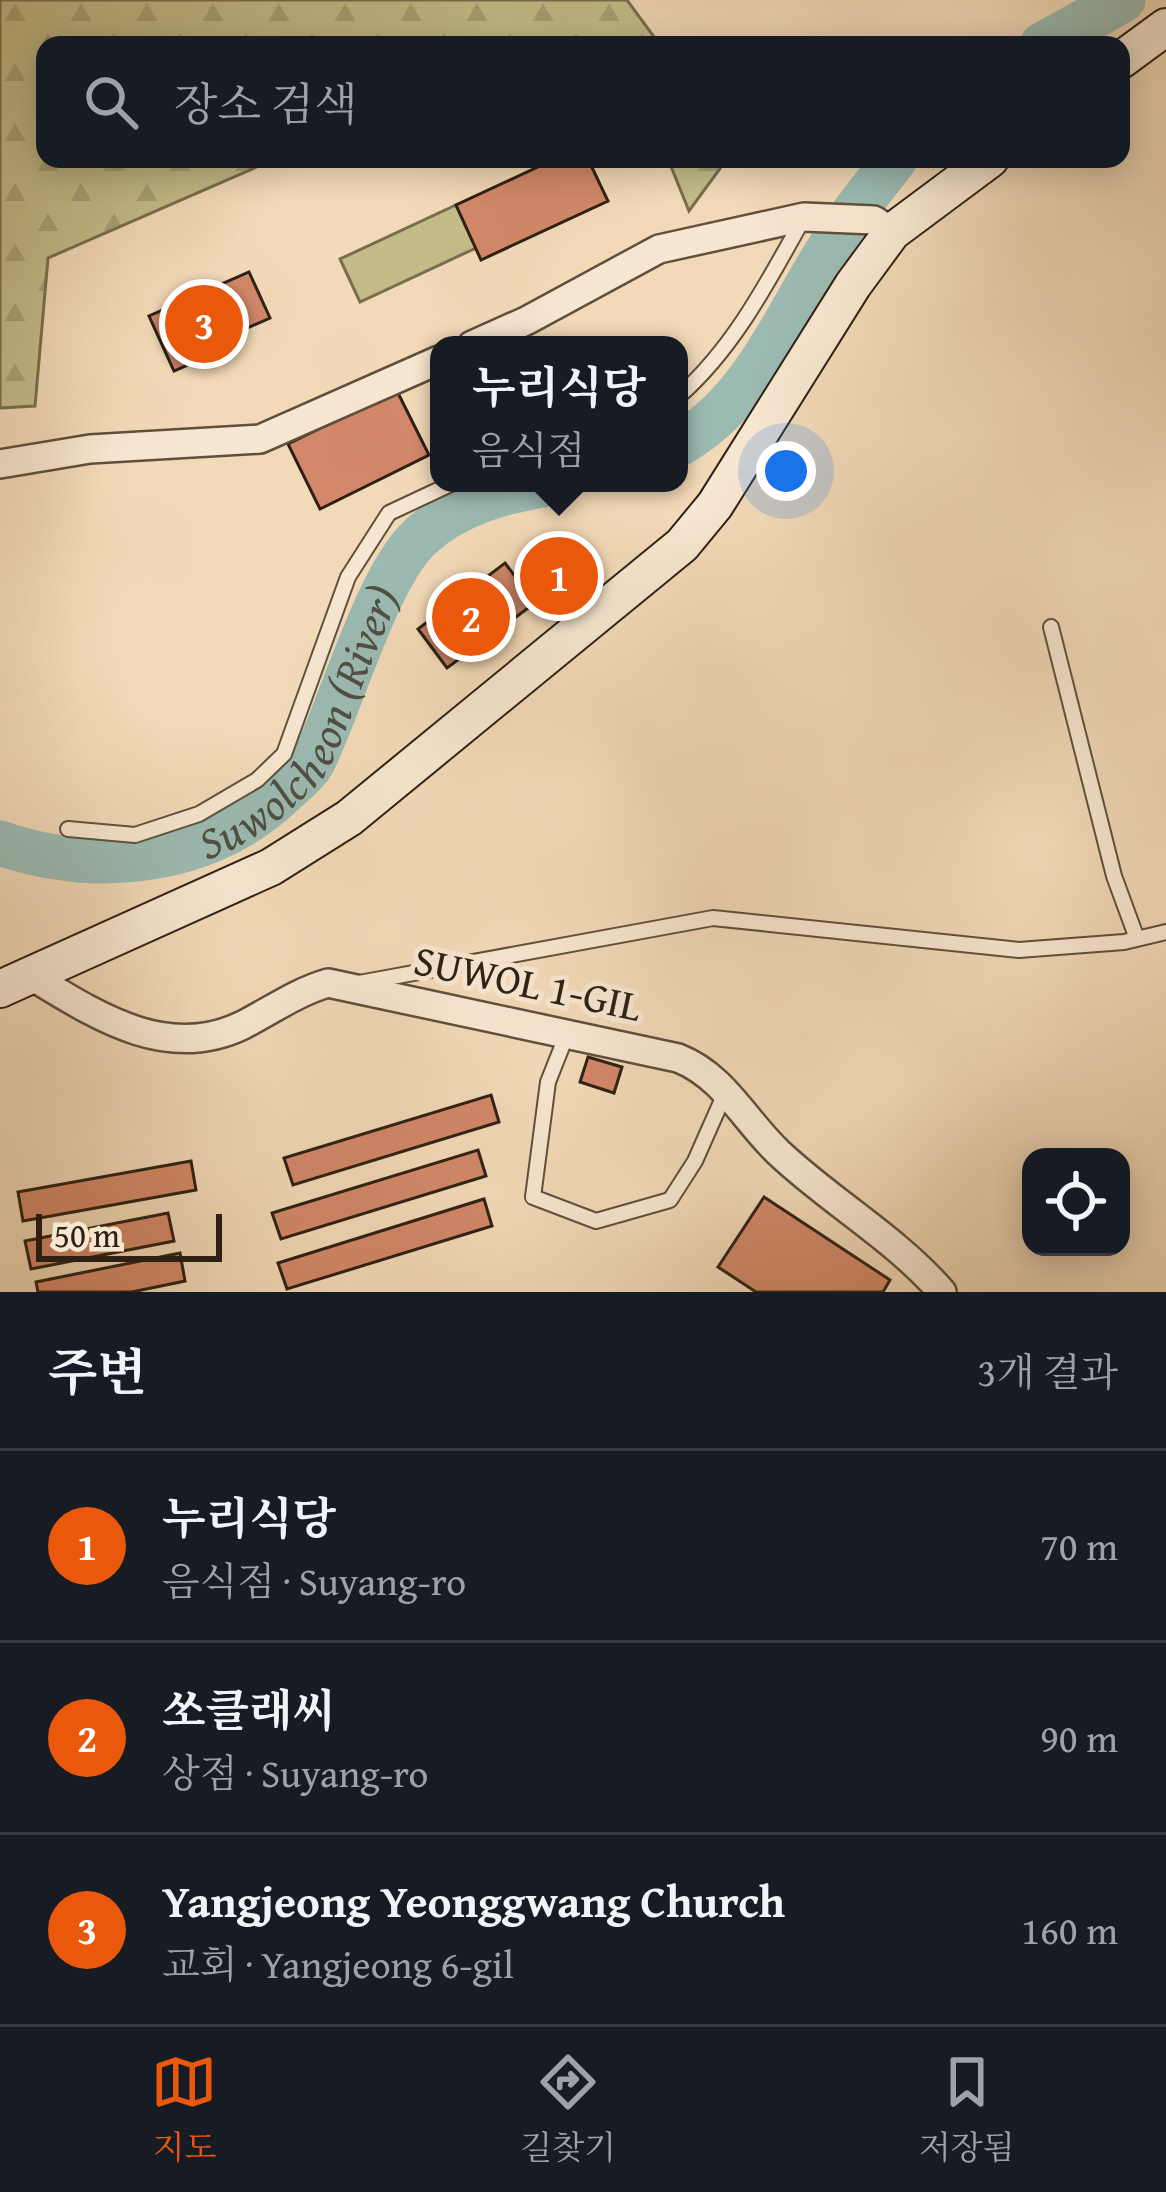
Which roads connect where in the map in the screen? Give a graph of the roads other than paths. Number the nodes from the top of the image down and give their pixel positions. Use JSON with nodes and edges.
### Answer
{"nodes":[{"id":1,"x":1166,"y":27,"type":"edge"},
{"id":2,"x":1130,"y":53,"type":"edge"},
{"id":3,"x":976,"y":168,"type":"edge"},
{"id":4,"x":804,"y":217,"type":"junction"},
{"id":5,"x":883,"y":226,"type":"junction"},
{"id":6,"x":492,"y":336,"type":"edge"},
{"id":7,"x":430,"y":364,"type":"edge"},
{"id":8,"x":688,"y":388,"type":"edge"},
{"id":9,"x":0,"y":464,"type":"edge"},
{"id":10,"x":434,"y":492,"type":"edge"},
{"id":11,"x":1051,"y":627,"type":"dead end"},
{"id":12,"x":68,"y":830,"type":"dead end"},
{"id":13,"x":1166,"y":932,"type":"edge"},
{"id":14,"x":1136,"y":936,"type":"junction"},
{"id":15,"x":16,"y":983,"type":"edge"},
{"id":16,"x":344,"y":986,"type":"junction"},
{"id":17,"x":568,"y":1034,"type":"junction"},
{"id":18,"x":726,"y":1091,"type":"junction"},
{"id":19,"x":942,"y":1292,"type":"edge"}],
"edges":[{"from":1,"to":2,"type":"street"},
{"from":3,"to":5,"type":"street"},
{"from":4,"to":5,"type":"street"},
{"from":4,"to":6,"type":"street"},
{"from":4,"to":8,"type":"lane"},
{"from":5,"to":15,"type":"street"},
{"from":7,"to":9,"type":"street"},
{"from":10,"to":12,"type":"lane"},
{"from":11,"to":14,"type":"lane"},
{"from":13,"to":14,"type":"lane"},
{"from":14,"to":16,"type":"lane"},
{"from":15,"to":16,"type":"street","name":"SUWOL 1-GIL"},
{"from":16,"to":17,"type":"street","name":"SUWOL 1-GIL"},
{"from":17,"to":18,"type":"street","name":"SUWOL 1-GIL"},
{"from":17,"to":18,"type":"lane"},
{"from":18,"to":19,"type":"street","name":"SUWOL 1-GIL"}]}
